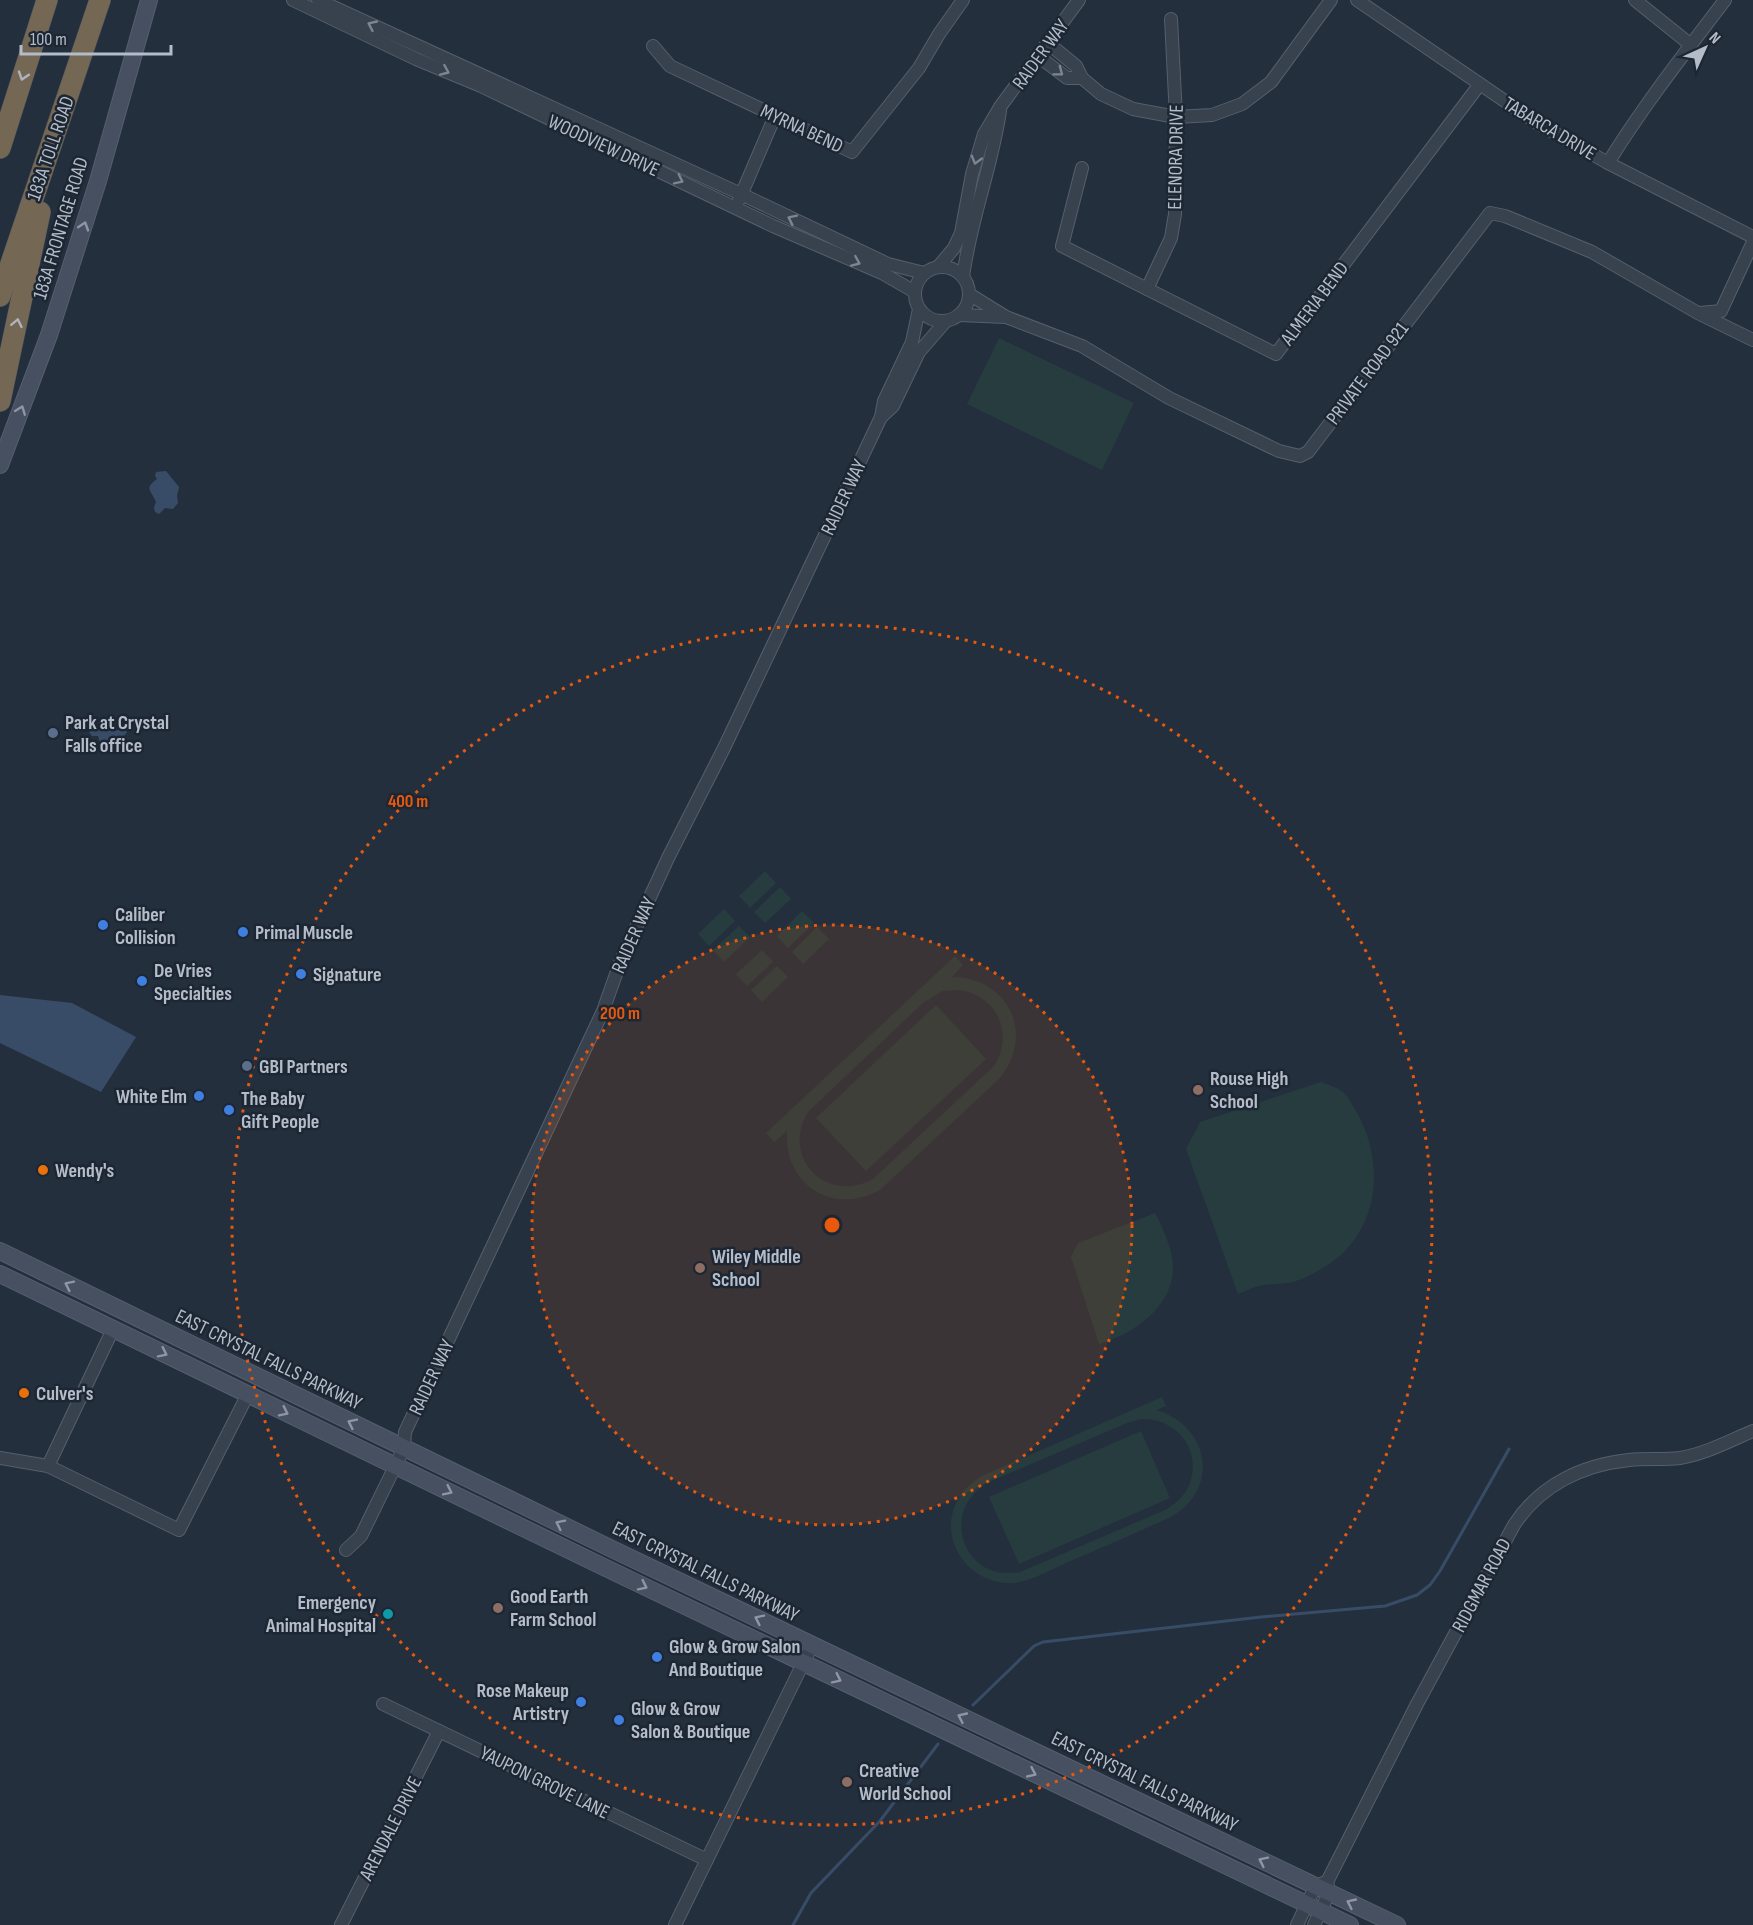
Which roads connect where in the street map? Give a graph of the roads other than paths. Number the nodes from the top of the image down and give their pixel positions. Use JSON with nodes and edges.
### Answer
{"nodes":[{"id":1,"x":47,"y":0,"type":"edge"},
{"id":2,"x":100,"y":0,"type":"edge"},
{"id":3,"x":149,"y":0,"type":"edge"},
{"id":4,"x":293,"y":0,"type":"edge"},
{"id":5,"x":318,"y":0,"type":"edge"},
{"id":6,"x":963,"y":0,"type":"edge"},
{"id":7,"x":1079,"y":0,"type":"edge"},
{"id":8,"x":1331,"y":0,"type":"edge"},
{"id":9,"x":1357,"y":0,"type":"edge"},
{"id":10,"x":1635,"y":0,"type":"edge"},
{"id":11,"x":1725,"y":0,"type":"edge"},
{"id":12,"x":1171,"y":19,"type":"dead end"},
{"id":13,"x":1048,"y":43,"type":"junction"},
{"id":14,"x":1691,"y":45,"type":"junction"},
{"id":15,"x":653,"y":46,"type":"dead end"},
{"id":16,"x":1038,"y":56,"type":"junction"},
{"id":17,"x":1082,"y":78,"type":"junction"},
{"id":18,"x":1480,"y":84,"type":"junction"},
{"id":19,"x":1000,"y":107,"type":"junction"},
{"id":20,"x":775,"y":116,"type":"junction"},
{"id":21,"x":1176,"y":117,"type":"junction"},
{"id":22,"x":58,"y":123,"type":"junction"},
{"id":23,"x":0,"y":148,"type":"edge"},
{"id":24,"x":1608,"y":164,"type":"junction"},
{"id":25,"x":1082,"y":168,"type":"dead end"},
{"id":26,"x":741,"y":194,"type":"junction"},
{"id":27,"x":735,"y":207,"type":"junction"},
{"id":28,"x":1753,"y":237,"type":"edge"},
{"id":29,"x":1753,"y":242,"type":"edge"},
{"id":30,"x":938,"y":267,"type":"junction"},
{"id":31,"x":924,"y":273,"type":"junction"},
{"id":32,"x":963,"y":277,"type":"junction"},
{"id":33,"x":1147,"y":289,"type":"junction"},
{"id":34,"x":915,"y":292,"type":"junction"},
{"id":35,"x":969,"y":294,"type":"junction"},
{"id":36,"x":0,"y":296,"type":"edge"},
{"id":37,"x":919,"y":309,"type":"junction"},
{"id":38,"x":1698,"y":313,"type":"junction"},
{"id":39,"x":959,"y":315,"type":"junction"},
{"id":40,"x":1006,"y":317,"type":"junction"},
{"id":41,"x":946,"y":321,"type":"junction"},
{"id":42,"x":1753,"y":340,"type":"edge"},
{"id":43,"x":0,"y":401,"type":"edge"},
{"id":44,"x":881,"y":417,"type":"junction"},
{"id":45,"x":0,"y":465,"type":"edge"},
{"id":46,"x":0,"y":1251,"type":"edge"},
{"id":47,"x":0,"y":1274,"type":"edge"},
{"id":48,"x":122,"y":1311,"type":"junction"},
{"id":49,"x":113,"y":1329,"type":"junction"},
{"id":50,"x":256,"y":1377,"type":"junction"},
{"id":51,"x":248,"y":1394,"type":"junction"},
{"id":52,"x":1753,"y":1431,"type":"edge"},
{"id":53,"x":404,"y":1448,"type":"junction"},
{"id":54,"x":0,"y":1458,"type":"edge"},
{"id":55,"x":48,"y":1466,"type":"junction"},
{"id":56,"x":396,"y":1466,"type":"junction"},
{"id":57,"x":612,"y":1549,"type":"junction"},
{"id":58,"x":346,"y":1550,"type":"dead end"},
{"id":59,"x":604,"y":1567,"type":"junction"},
{"id":60,"x":812,"y":1645,"type":"junction"},
{"id":61,"x":804,"y":1663,"type":"junction"},
{"id":62,"x":383,"y":1704,"type":"dead end"},
{"id":63,"x":439,"y":1731,"type":"junction"},
{"id":64,"x":1015,"y":1742,"type":"junction"},
{"id":65,"x":1010,"y":1763,"type":"junction"},
{"id":66,"x":707,"y":1860,"type":"junction"},
{"id":67,"x":1324,"y":1887,"type":"junction"},
{"id":68,"x":1314,"y":1913,"type":"edge"},
{"id":69,"x":340,"y":1925,"type":"edge"},
{"id":70,"x":675,"y":1925,"type":"edge"},
{"id":71,"x":1296,"y":1925,"type":"edge"},
{"id":72,"x":1350,"y":1925,"type":"edge"},
{"id":73,"x":1397,"y":1925,"type":"edge"}],
"edges":[{"from":1,"to":23,"type":"highway","one_way":true},
{"from":2,"to":22,"type":"highway","name":"183A TOLL ROAD"},
{"from":45,"to":3,"type":"main road","name":"183A FRONTAGE ROAD","one_way":true},
{"from":4,"to":27,"type":"street","name":"WOODVIEW DRIVE","one_way":true},
{"from":26,"to":5,"type":"street","name":"WOODVIEW DRIVE","one_way":true},
{"from":6,"to":20,"type":"street","name":"MYRNA BEND"},
{"from":7,"to":13,"type":"street","name":"RAIDER WAY"},
{"from":8,"to":21,"type":"street"},
{"from":9,"to":18,"type":"street","name":"TABARCA DRIVE"},
{"from":10,"to":14,"type":"street"},
{"from":11,"to":14,"type":"street"},
{"from":12,"to":21,"type":"street","name":"ELENORA DRIVE"},
{"from":13,"to":16,"type":"street","name":"RAIDER WAY"},
{"from":13,"to":17,"type":"street"},
{"from":14,"to":24,"type":"street"},
{"from":15,"to":20,"type":"street","name":"MYRNA BEND"},
{"from":16,"to":17,"type":"street","one_way":true},
{"from":16,"to":19,"type":"street","name":"RAIDER WAY"},
{"from":17,"to":21,"type":"street"},
{"from":18,"to":24,"type":"street","name":"TABARCA DRIVE"},
{"from":18,"to":33,"type":"street","name":"ALMERIA BEND"},
{"from":19,"to":30,"type":"street","name":"RAIDER WAY","one_way":true},
{"from":19,"to":32,"type":"street","name":"RAIDER WAY"},
{"from":20,"to":26,"type":"street"},
{"from":21,"to":33,"type":"street","name":"ELENORA DRIVE"},
{"from":22,"to":36,"type":"highway","name":"183A TOLL ROAD"},
{"from":43,"to":22,"type":"highway","one_way":true},
{"from":24,"to":28,"type":"street","name":"TABARCA DRIVE"},
{"from":25,"to":33,"type":"street","name":"ALMERIA BEND"},
{"from":26,"to":27,"type":"street"},
{"from":31,"to":26,"type":"street","name":"WOODVIEW DRIVE","one_way":true},
{"from":27,"to":34,"type":"street","name":"WOODVIEW DRIVE","one_way":true},
{"from":29,"to":38,"type":"street"},
{"from":30,"to":31,"type":"street"},
{"from":30,"to":32,"type":"street"},
{"from":31,"to":34,"type":"street"},
{"from":32,"to":35,"type":"street"},
{"from":34,"to":37,"type":"street"},
{"from":35,"to":39,"type":"street"},
{"from":35,"to":40,"type":"street","name":"PRIVATE ROAD 921"},
{"from":37,"to":41,"type":"street"},
{"from":37,"to":44,"type":"street","name":"RAIDER WAY"},
{"from":38,"to":40,"type":"street","name":"PRIVATE ROAD 921"},
{"from":38,"to":42,"type":"street","name":"PRIVATE ROAD 921"},
{"from":39,"to":40,"type":"street","name":"PRIVATE ROAD 921"},
{"from":39,"to":41,"type":"street"},
{"from":41,"to":44,"type":"street","name":"RAIDER WAY"},
{"from":44,"to":53,"type":"street","name":"RAIDER WAY"},
{"from":48,"to":46,"type":"main road","name":"EAST CRYSTAL FALLS PARKWAY","one_way":true},
{"from":47,"to":49,"type":"main road","name":"EAST CRYSTAL FALLS PARKWAY"},
{"from":48,"to":49,"type":"main road"},
{"from":48,"to":50,"type":"main road","name":"EAST CRYSTAL FALLS PARKWAY"},
{"from":49,"to":51,"type":"main road","name":"EAST CRYSTAL FALLS PARKWAY","one_way":true},
{"from":49,"to":55,"type":"street"},
{"from":50,"to":51,"type":"main road"},
{"from":53,"to":50,"type":"main road","name":"EAST CRYSTAL FALLS PARKWAY","one_way":true},
{"from":51,"to":55,"type":"street"},
{"from":51,"to":56,"type":"main road","name":"EAST CRYSTAL FALLS PARKWAY","one_way":true},
{"from":52,"to":67,"type":"street","name":"RIDGMAR ROAD"},
{"from":53,"to":56,"type":"street","name":"RAIDER WAY"},
{"from":57,"to":53,"type":"main road","name":"EAST CRYSTAL FALLS PARKWAY","one_way":true},
{"from":54,"to":55,"type":"street"},
{"from":56,"to":58,"type":"street","name":"RAIDER WAY"},
{"from":56,"to":59,"type":"main road","name":"EAST CRYSTAL FALLS PARKWAY","one_way":true},
{"from":57,"to":59,"type":"main road"},
{"from":60,"to":57,"type":"main road","name":"EAST CRYSTAL FALLS PARKWAY","one_way":true},
{"from":59,"to":61,"type":"main road","name":"EAST CRYSTAL FALLS PARKWAY","one_way":true},
{"from":60,"to":61,"type":"street"},
{"from":64,"to":60,"type":"main road","name":"EAST CRYSTAL FALLS PARKWAY","one_way":true},
{"from":61,"to":65,"type":"main road","name":"EAST CRYSTAL FALLS PARKWAY","one_way":true},
{"from":61,"to":66,"type":"street"},
{"from":62,"to":63,"type":"street","name":"YAUPON GROVE LANE"},
{"from":63,"to":66,"type":"street","name":"YAUPON GROVE LANE"},
{"from":63,"to":69,"type":"street","name":"ARENDALE DRIVE"},
{"from":64,"to":65,"type":"main road"},
{"from":67,"to":64,"type":"main road","name":"EAST CRYSTAL FALLS PARKWAY","one_way":true},
{"from":65,"to":68,"type":"main road","name":"EAST CRYSTAL FALLS PARKWAY","one_way":true},
{"from":66,"to":70,"type":"street"},
{"from":67,"to":68,"type":"street","name":"RIDGMAR ROAD"},
{"from":73,"to":67,"type":"main road","name":"EAST CRYSTAL FALLS PARKWAY","one_way":true},
{"from":68,"to":71,"type":"street","name":"RIDGMAR ROAD"},
{"from":68,"to":72,"type":"main road","name":"EAST CRYSTAL FALLS PARKWAY"}]}
